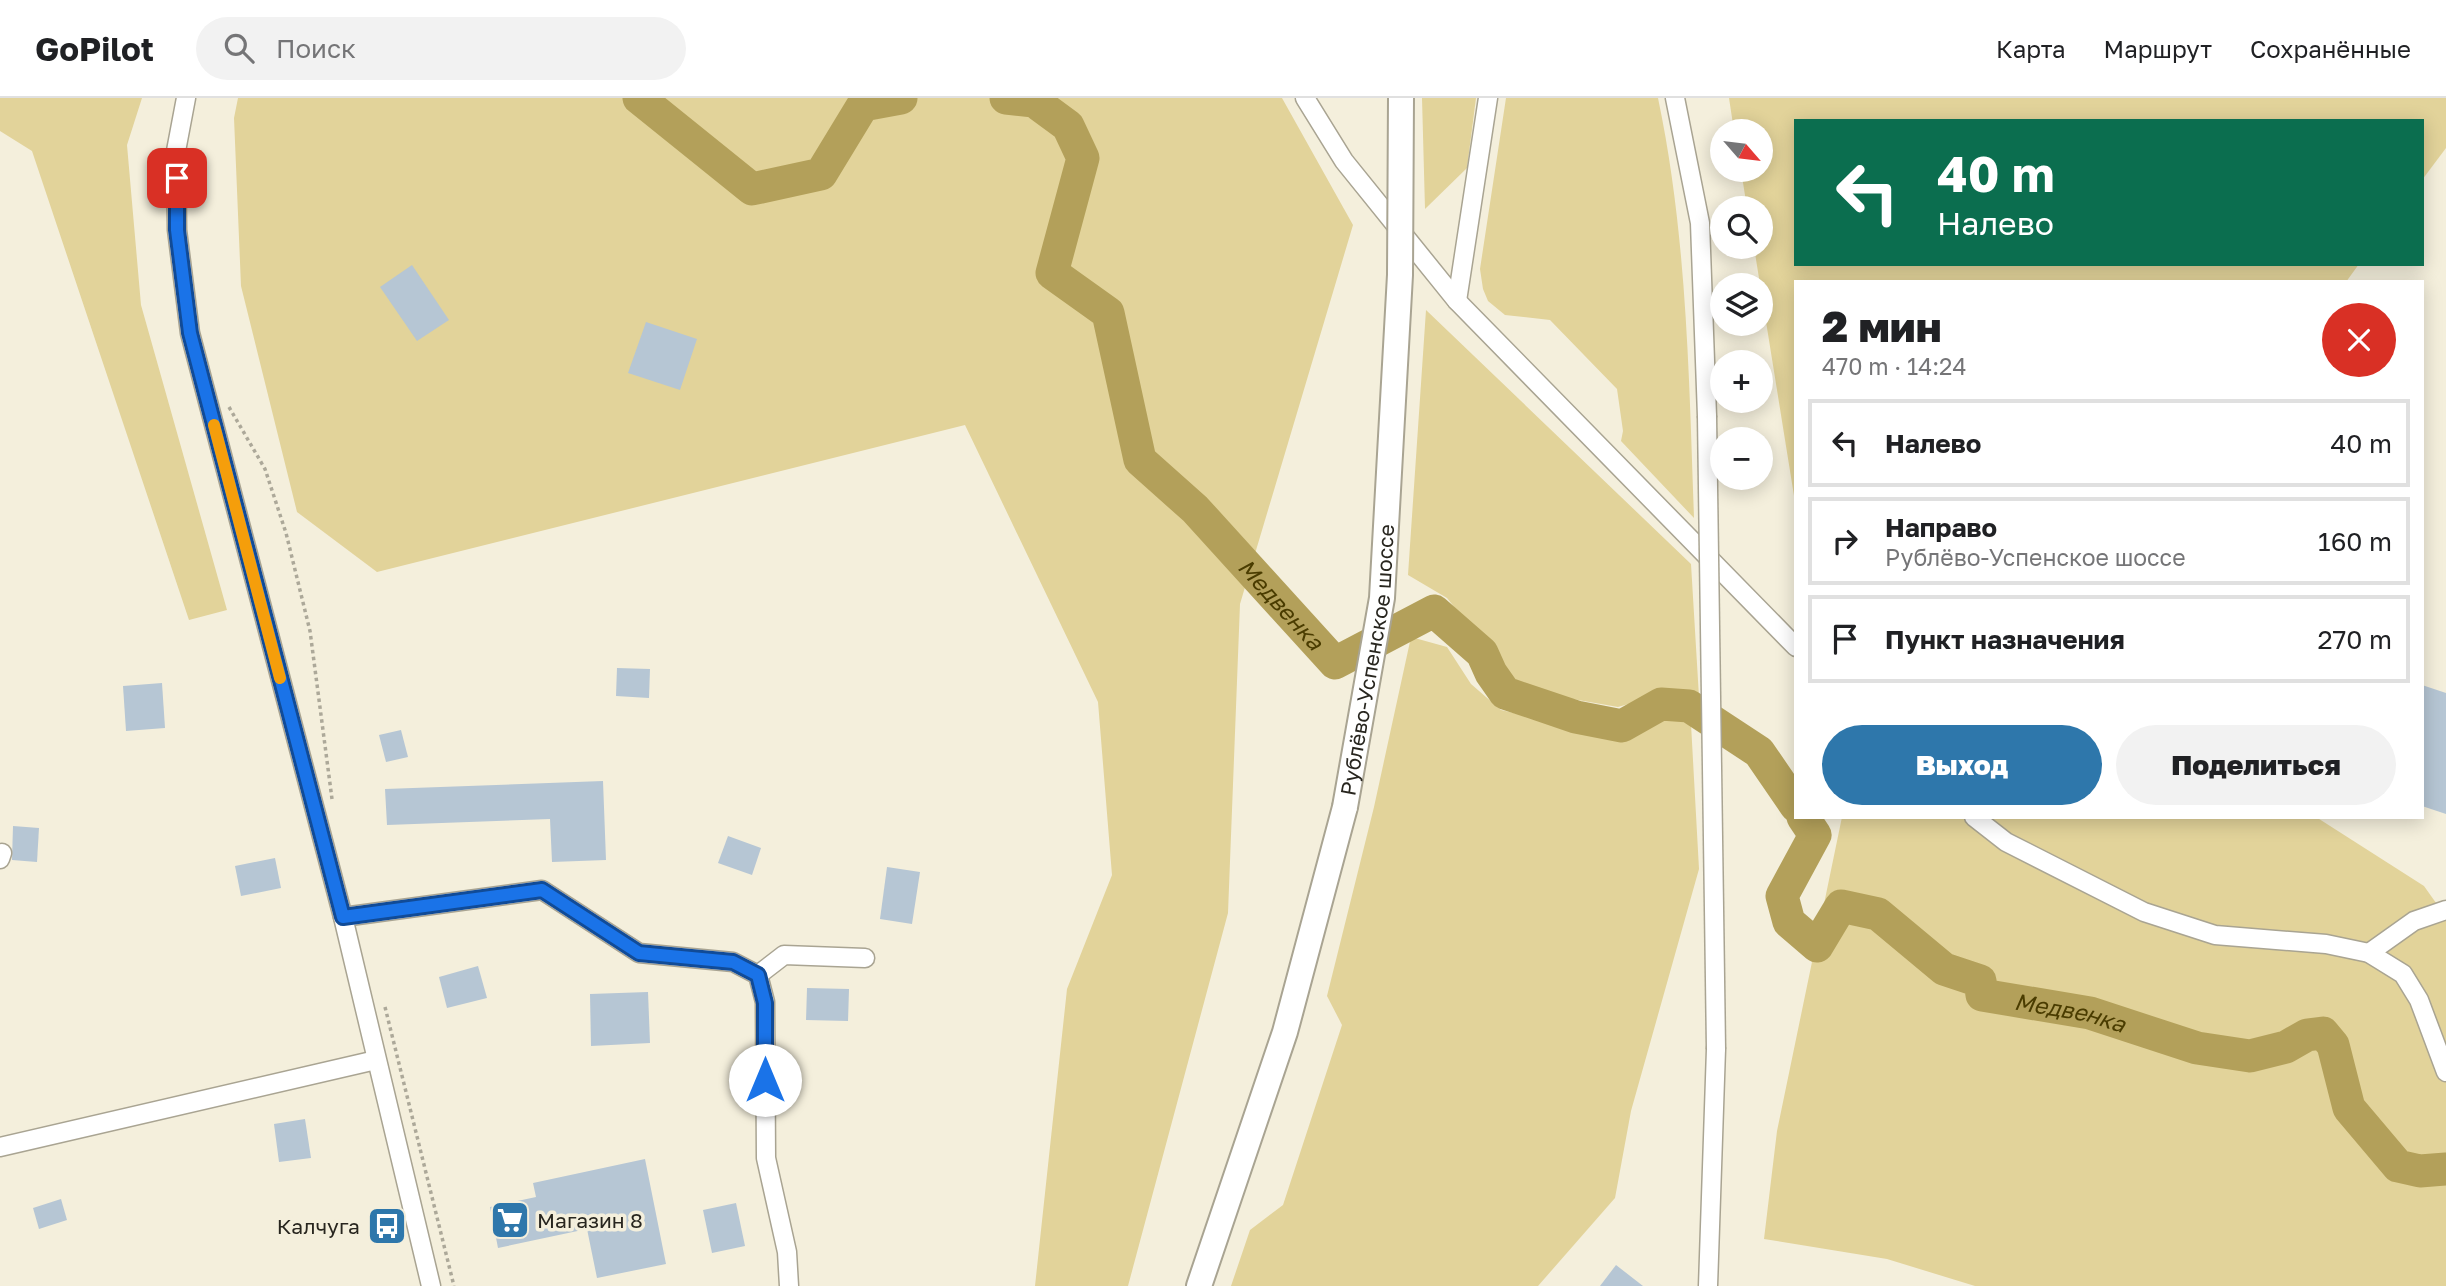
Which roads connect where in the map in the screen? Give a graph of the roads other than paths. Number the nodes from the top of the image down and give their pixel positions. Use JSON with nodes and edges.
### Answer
{"nodes":[{"id":1,"x":186,"y":98,"type":"edge"},
{"id":2,"x":1305,"y":98,"type":"edge"},
{"id":3,"x":1401,"y":98,"type":"edge"},
{"id":4,"x":1488,"y":98,"type":"edge"},
{"id":5,"x":1675,"y":98,"type":"edge"},
{"id":6,"x":1457,"y":301,"type":"junction"},
{"id":7,"x":1794,"y":645,"type":"edge"},
{"id":8,"x":1977,"y":819,"type":"edge"},
{"id":9,"x":2446,"y":910,"type":"edge"},
{"id":10,"x":343,"y":917,"type":"junction"},
{"id":11,"x":2369,"y":953,"type":"junction"},
{"id":12,"x":865,"y":958,"type":"dead end"},
{"id":13,"x":758,"y":975,"type":"junction"},
{"id":14,"x":376,"y":1060,"type":"junction"},
{"id":15,"x":2446,"y":1072,"type":"edge"},
{"id":16,"x":0,"y":1147,"type":"edge"},
{"id":17,"x":431,"y":1286,"type":"edge"},
{"id":18,"x":789,"y":1286,"type":"edge"},
{"id":19,"x":1199,"y":1286,"type":"edge"},
{"id":20,"x":1708,"y":1286,"type":"edge"}],
"edges":[{"from":1,"to":10,"type":"street"},
{"from":2,"to":6,"type":"street"},
{"from":3,"to":19,"type":"main road","name":"Рублёво-Успенское шоссе","bridge":true},
{"from":4,"to":6,"type":"street"},
{"from":5,"to":20,"type":"street","bridge":true},
{"from":6,"to":7,"type":"street"},
{"from":8,"to":11,"type":"street"},
{"from":9,"to":11,"type":"street"},
{"from":10,"to":13,"type":"street"},
{"from":10,"to":14,"type":"street"},
{"from":11,"to":15,"type":"street"},
{"from":12,"to":13,"type":"street"},
{"from":13,"to":18,"type":"street"},
{"from":14,"to":16,"type":"street"},
{"from":14,"to":17,"type":"street"}]}
